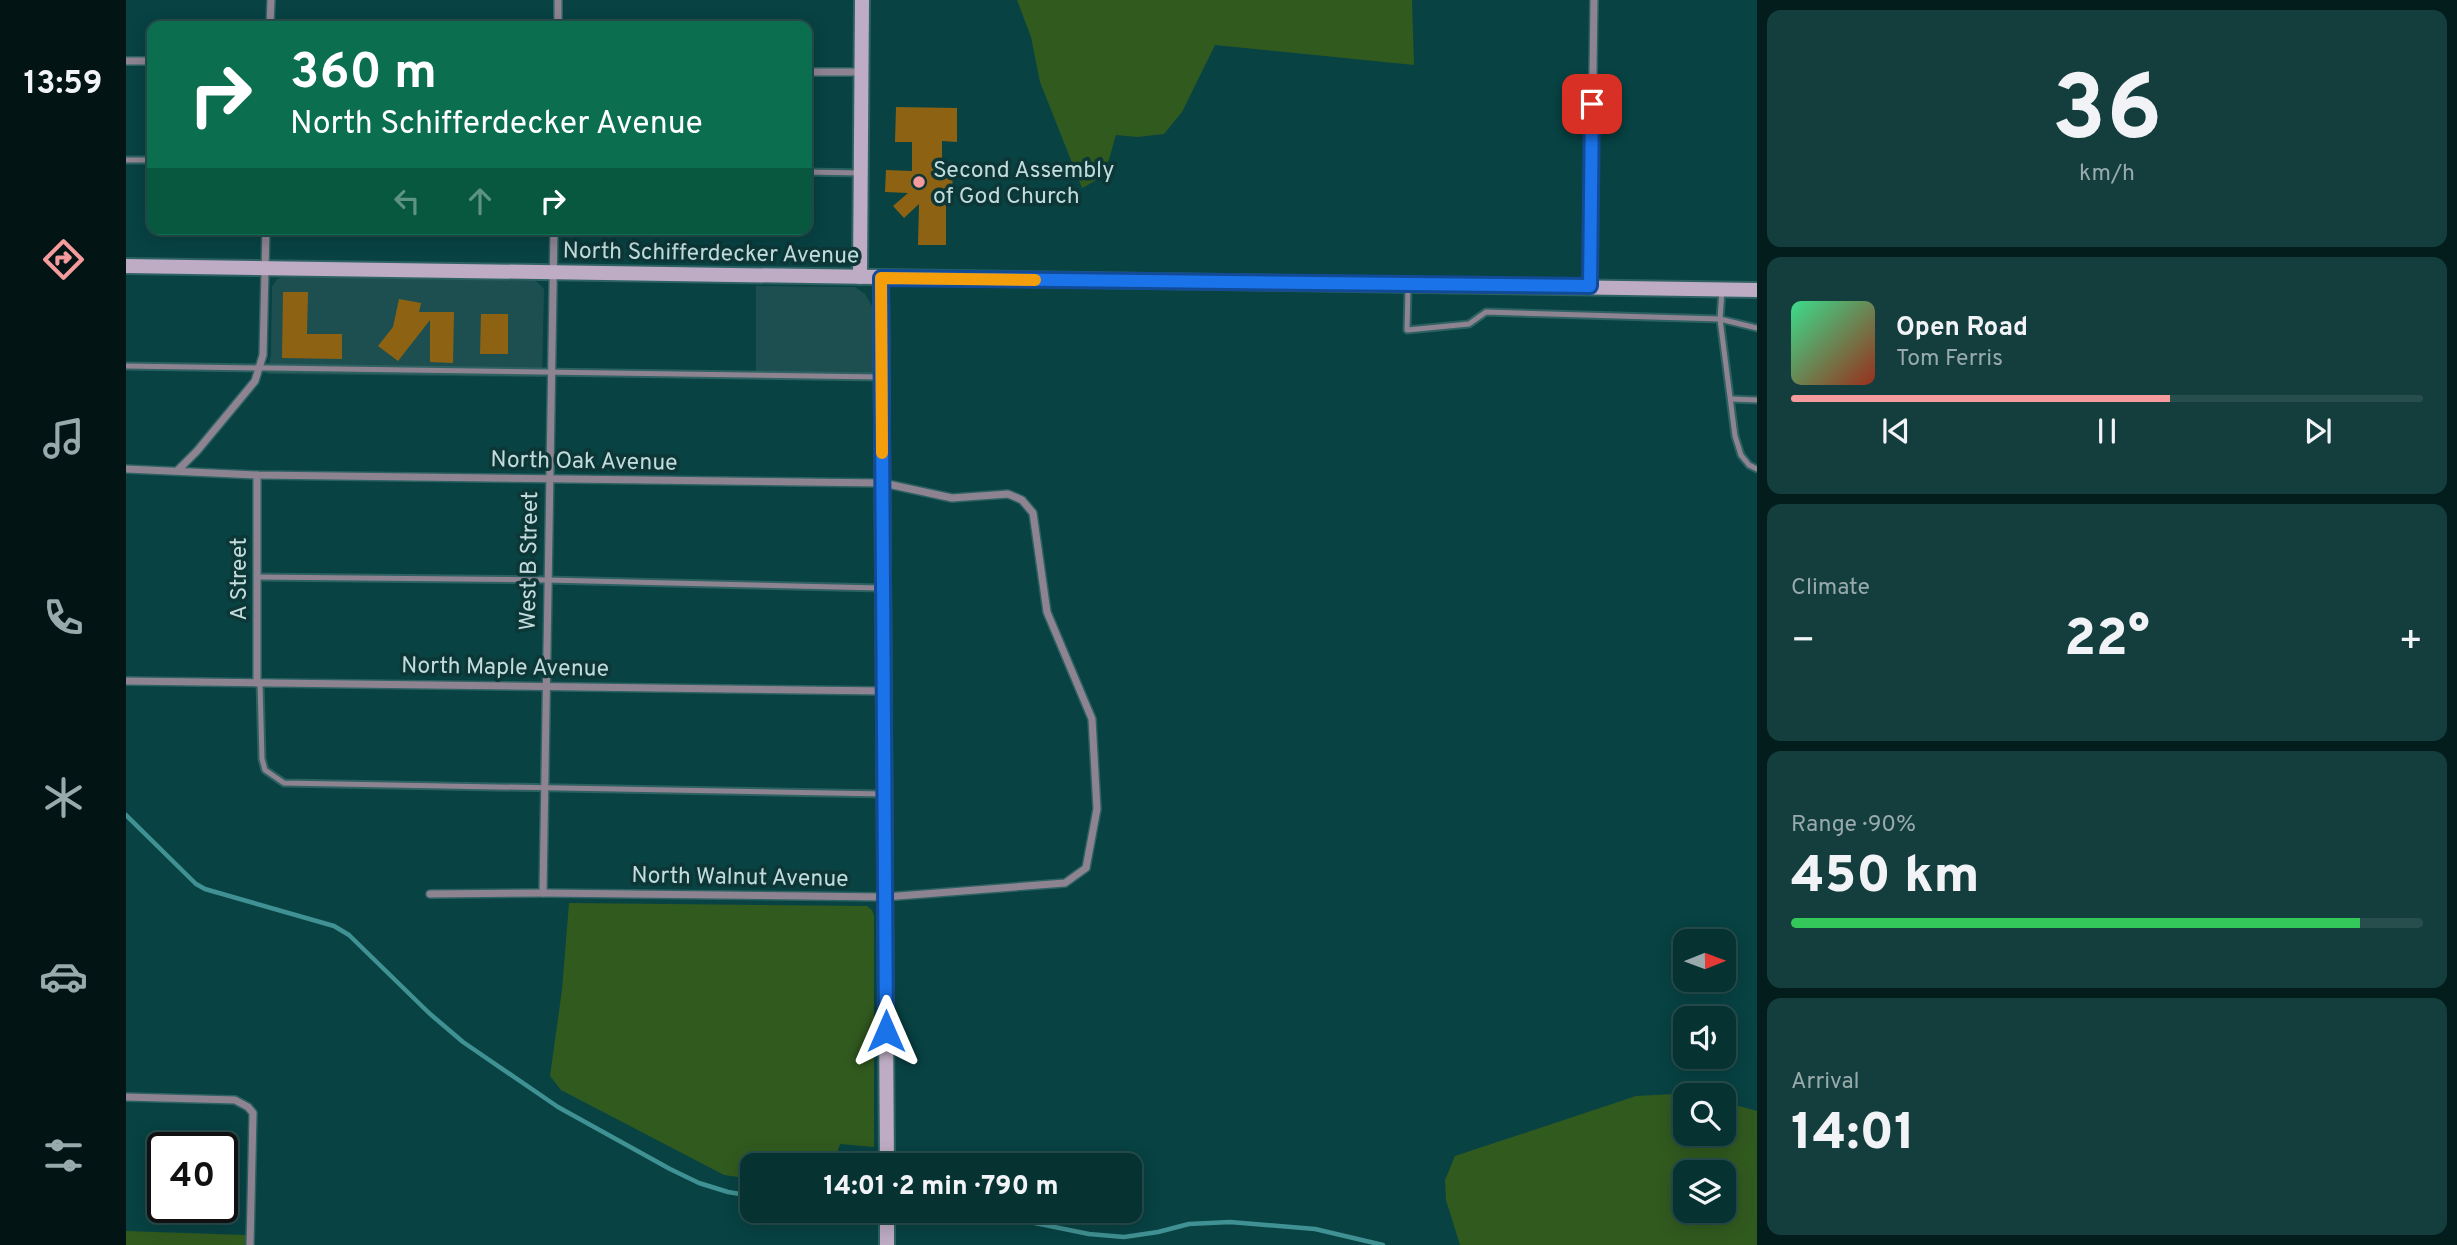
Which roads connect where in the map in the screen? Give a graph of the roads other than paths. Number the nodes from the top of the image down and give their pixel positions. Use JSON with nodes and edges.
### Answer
{"nodes":[{"id":1,"x":271,"y":0,"type":"edge"},
{"id":2,"x":558,"y":0,"type":"edge"},
{"id":3,"x":862,"y":0,"type":"edge"},
{"id":4,"x":1594,"y":0,"type":"edge"},
{"id":5,"x":270,"y":21,"type":"edge"},
{"id":6,"x":558,"y":21,"type":"edge"},
{"id":7,"x":126,"y":61,"type":"edge"},
{"id":8,"x":147,"y":61,"type":"edge"},
{"id":9,"x":812,"y":72,"type":"edge"},
{"id":10,"x":862,"y":72,"type":"junction"},
{"id":11,"x":126,"y":160,"type":"edge"},
{"id":12,"x":147,"y":160,"type":"edge"},
{"id":13,"x":812,"y":172,"type":"edge"},
{"id":14,"x":861,"y":173,"type":"junction"},
{"id":15,"x":266,"y":235,"type":"edge"},
{"id":16,"x":554,"y":235,"type":"edge"},
{"id":17,"x":126,"y":266,"type":"edge"},
{"id":18,"x":265,"y":268,"type":"junction"},
{"id":19,"x":553,"y":273,"type":"junction"},
{"id":20,"x":860,"y":277,"type":"junction"},
{"id":21,"x":881,"y":278,"type":"junction"},
{"id":22,"x":1408,"y":285,"type":"junction"},
{"id":23,"x":1590,"y":286,"type":"junction"},
{"id":24,"x":1722,"y":290,"type":"junction"},
{"id":25,"x":1757,"y":290,"type":"edge"},
{"id":26,"x":1720,"y":319,"type":"junction"},
{"id":27,"x":1757,"y":328,"type":"edge"},
{"id":28,"x":126,"y":366,"type":"edge"},
{"id":29,"x":260,"y":368,"type":"junction"},
{"id":30,"x":551,"y":372,"type":"junction"},
{"id":31,"x":882,"y":377,"type":"junction"},
{"id":32,"x":1732,"y":399,"type":"junction"},
{"id":33,"x":1757,"y":400,"type":"edge"},
{"id":34,"x":126,"y":469,"type":"edge"},
{"id":35,"x":1757,"y":469,"type":"edge"},
{"id":36,"x":178,"y":470,"type":"junction"},
{"id":37,"x":257,"y":474,"type":"junction"},
{"id":38,"x":549,"y":478,"type":"junction"},
{"id":39,"x":883,"y":483,"type":"junction"},
{"id":40,"x":257,"y":577,"type":"junction"},
{"id":41,"x":547,"y":580,"type":"junction"},
{"id":42,"x":883,"y":588,"type":"junction"},
{"id":43,"x":126,"y":681,"type":"edge"},
{"id":44,"x":259,"y":683,"type":"junction"},
{"id":45,"x":546,"y":686,"type":"junction"},
{"id":46,"x":884,"y":691,"type":"junction"},
{"id":47,"x":544,"y":788,"type":"junction"},
{"id":48,"x":885,"y":794,"type":"junction"},
{"id":49,"x":1086,"y":868,"type":"joint"},
{"id":50,"x":544,"y":893,"type":"junction"},
{"id":51,"x":430,"y":894,"type":"dead end"},
{"id":52,"x":885,"y":897,"type":"junction"},
{"id":53,"x":126,"y":1097,"type":"edge"},
{"id":54,"x":887,"y":1153,"type":"edge"},
{"id":55,"x":887,"y":1223,"type":"edge"},
{"id":56,"x":250,"y":1245,"type":"edge"},
{"id":57,"x":887,"y":1245,"type":"edge"}],
"edges":[{"from":1,"to":5,"type":"street"},
{"from":2,"to":6,"type":"street"},
{"from":3,"to":10,"type":"main road"},
{"from":4,"to":23,"type":"street"},
{"from":7,"to":8,"type":"street"},
{"from":9,"to":10,"type":"street"},
{"from":10,"to":14,"type":"main road"},
{"from":11,"to":12,"type":"lane"},
{"from":13,"to":14,"type":"lane"},
{"from":14,"to":20,"type":"main road"},
{"from":15,"to":18,"type":"street"},
{"from":16,"to":19,"type":"street","name":"West B Street"},
{"from":17,"to":18,"type":"main road","name":"North Schifferdecker Avenue"},
{"from":18,"to":19,"type":"main road","name":"North Schifferdecker Avenue"},
{"from":18,"to":29,"type":"street"},
{"from":19,"to":20,"type":"main road","name":"North Schifferdecker Avenue"},
{"from":19,"to":30,"type":"street","name":"West B Street"},
{"from":20,"to":21,"type":"main road","name":"North Schifferdecker Avenue"},
{"from":21,"to":22,"type":"main road","name":"North Schifferdecker Avenue"},
{"from":21,"to":31,"type":"main road"},
{"from":22,"to":23,"type":"main road","name":"North Schifferdecker Avenue"},
{"from":22,"to":26,"type":"lane"},
{"from":23,"to":24,"type":"main road","name":"North Schifferdecker Avenue"},
{"from":24,"to":25,"type":"main road","name":"North Schifferdecker Avenue"},
{"from":24,"to":26,"type":"lane"},
{"from":26,"to":27,"type":"lane"},
{"from":26,"to":32,"type":"lane"},
{"from":28,"to":29,"type":"lane"},
{"from":29,"to":30,"type":"lane"},
{"from":29,"to":36,"type":"street"},
{"from":30,"to":31,"type":"lane"},
{"from":30,"to":38,"type":"street","name":"West B Street"},
{"from":31,"to":39,"type":"main road"},
{"from":32,"to":33,"type":"lane"},
{"from":32,"to":35,"type":"lane"},
{"from":34,"to":36,"type":"street","name":"North Oak Avenue"},
{"from":36,"to":37,"type":"street","name":"North Oak Avenue"},
{"from":37,"to":38,"type":"street","name":"North Oak Avenue"},
{"from":37,"to":40,"type":"street","name":"A Street"},
{"from":38,"to":39,"type":"street","name":"North Oak Avenue"},
{"from":38,"to":41,"type":"street","name":"West B Street"},
{"from":39,"to":42,"type":"main road"},
{"from":39,"to":49,"type":"street","name":"North Oak Avenue"},
{"from":40,"to":41,"type":"lane"},
{"from":40,"to":44,"type":"street","name":"A Street"},
{"from":41,"to":42,"type":"lane"},
{"from":41,"to":45,"type":"street","name":"West B Street"},
{"from":42,"to":46,"type":"main road"},
{"from":43,"to":44,"type":"street","name":"North Maple Avenue"},
{"from":44,"to":45,"type":"street","name":"North Maple Avenue"},
{"from":44,"to":47,"type":"lane"},
{"from":45,"to":46,"type":"street","name":"North Maple Avenue"},
{"from":45,"to":47,"type":"street","name":"West B Street"},
{"from":46,"to":48,"type":"main road"},
{"from":47,"to":48,"type":"lane"},
{"from":47,"to":50,"type":"street","name":"West B Street"},
{"from":48,"to":52,"type":"main road"},
{"from":49,"to":52,"type":"street","name":"North Walnut Avenue"},
{"from":50,"to":51,"type":"street","name":"North Walnut Avenue"},
{"from":50,"to":52,"type":"street","name":"North Walnut Avenue"},
{"from":52,"to":54,"type":"main road"},
{"from":53,"to":56,"type":"street"},
{"from":55,"to":57,"type":"main road"}]}
